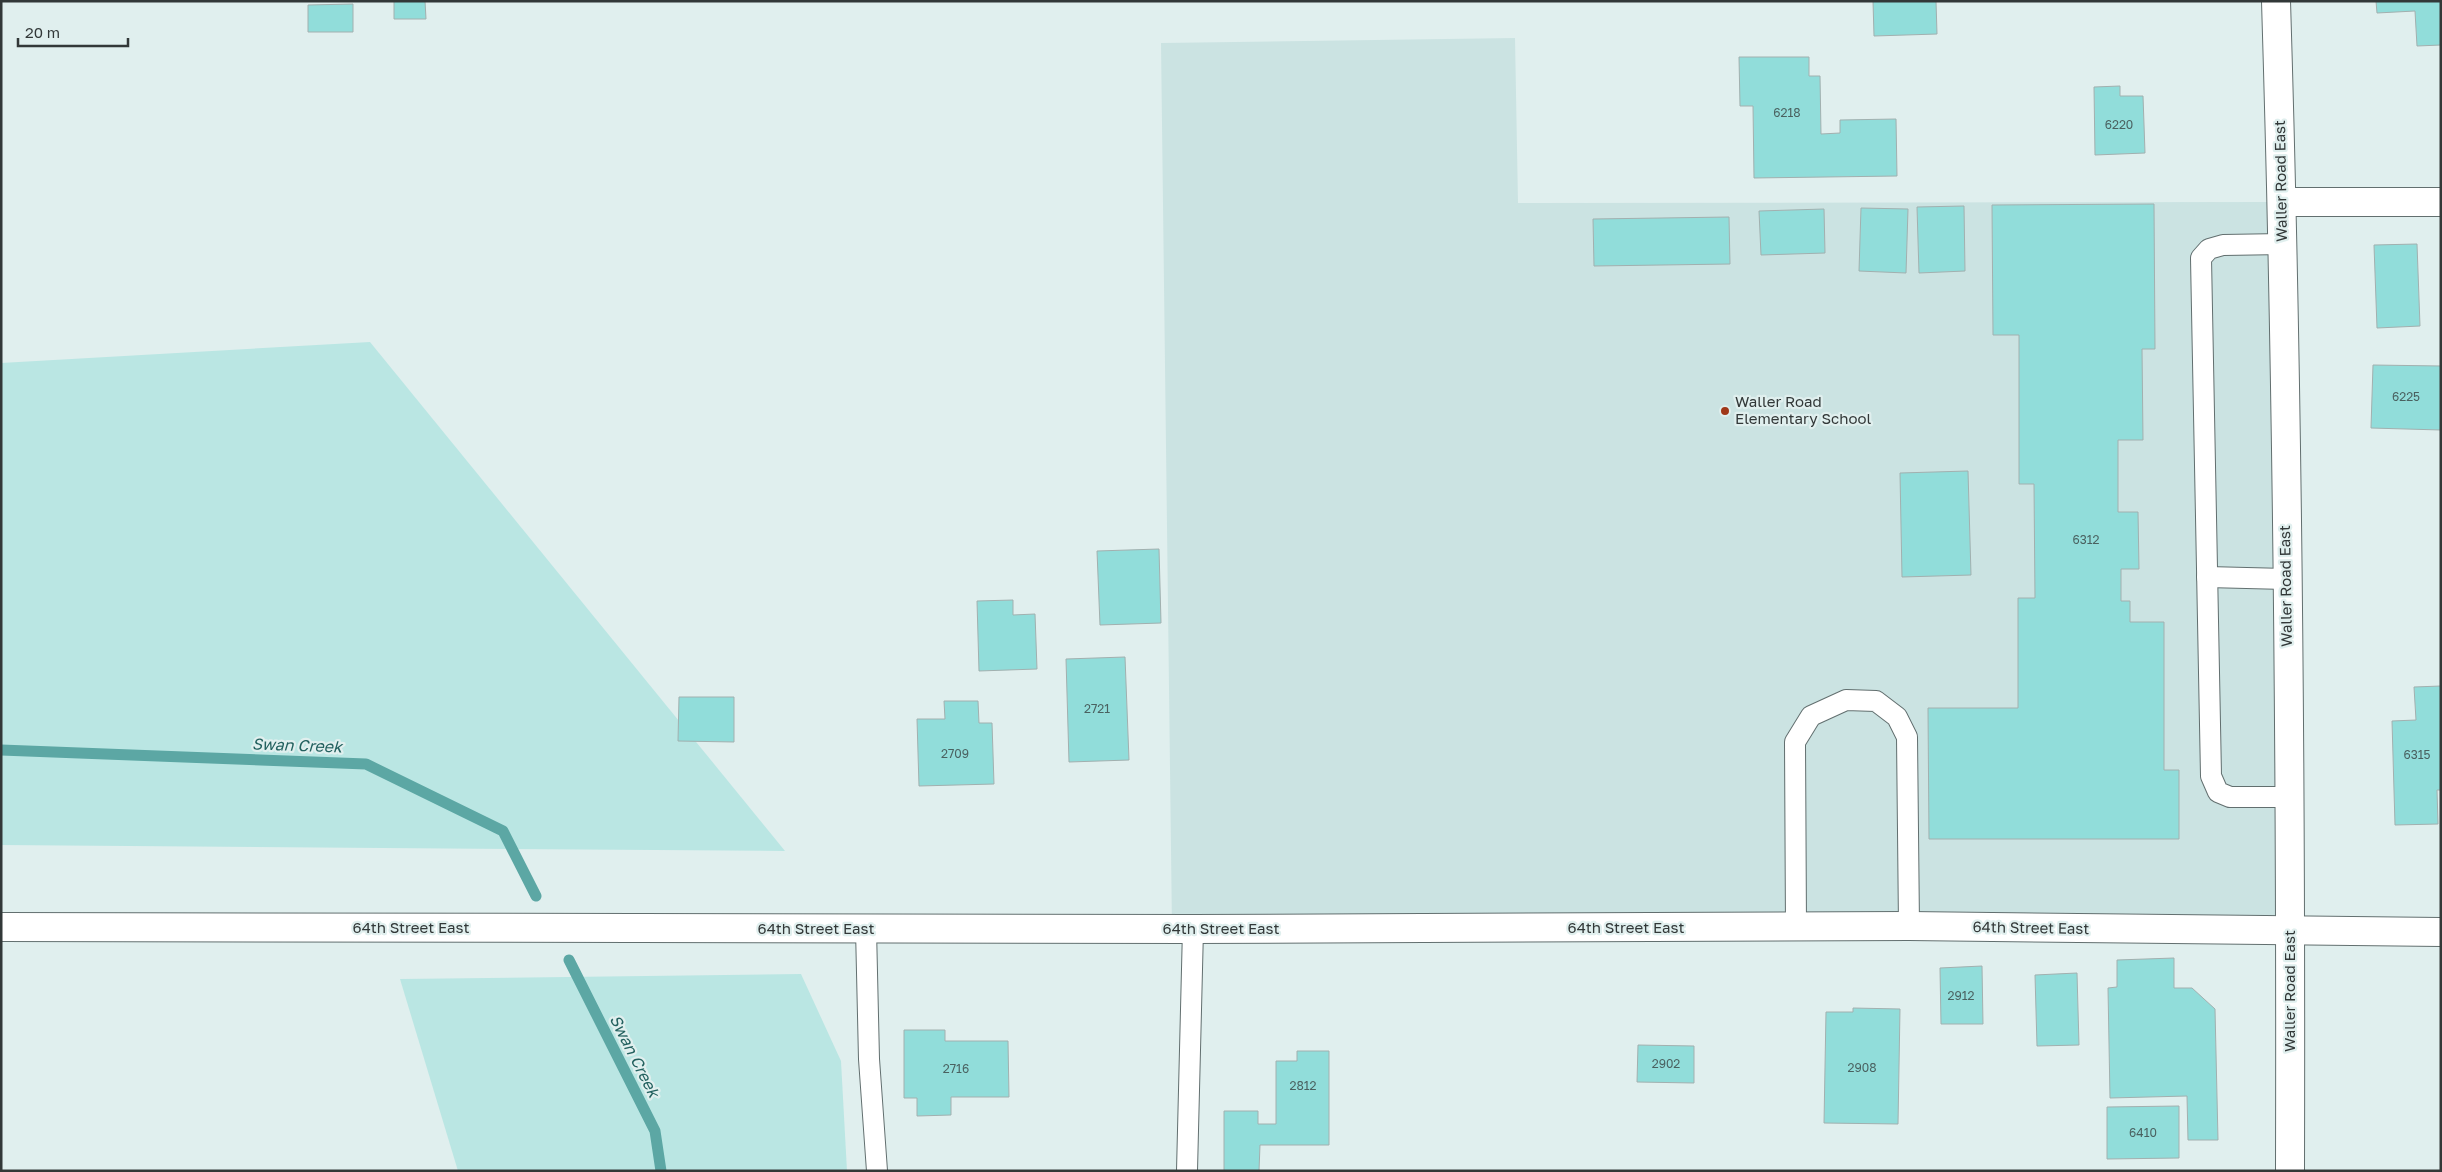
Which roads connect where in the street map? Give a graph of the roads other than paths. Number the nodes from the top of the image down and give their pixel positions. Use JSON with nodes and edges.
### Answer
{"nodes":[{"id":1,"x":2276,"y":1,"type":"edge"},
{"id":2,"x":2282,"y":202,"type":"junction"},
{"id":3,"x":2441,"y":202,"type":"edge"},
{"id":4,"x":2282,"y":244,"type":"junction"},
{"id":5,"x":2207,"y":577,"type":"junction"},
{"id":6,"x":2286,"y":579,"type":"junction"},
{"id":7,"x":2289,"y":797,"type":"junction"},
{"id":8,"x":1909,"y":926,"type":"junction"},
{"id":9,"x":1,"y":927,"type":"edge"},
{"id":10,"x":1796,"y":927,"type":"junction"},
{"id":11,"x":866,"y":929,"type":"junction"},
{"id":12,"x":1193,"y":930,"type":"junction"},
{"id":13,"x":2290,"y":932,"type":"junction"},
{"id":14,"x":2441,"y":932,"type":"edge"},
{"id":15,"x":877,"y":1171,"type":"edge"},
{"id":16,"x":1187,"y":1171,"type":"edge"},
{"id":17,"x":2290,"y":1171,"type":"edge"}],
"edges":[{"from":1,"to":2,"type":"street","name":"Waller Road East"},
{"from":2,"to":3,"type":"street"},
{"from":2,"to":4,"type":"street","name":"Waller Road East"},
{"from":4,"to":5,"type":"lane"},
{"from":4,"to":6,"type":"street","name":"Waller Road East"},
{"from":5,"to":6,"type":"lane"},
{"from":5,"to":7,"type":"lane"},
{"from":6,"to":7,"type":"street","name":"Waller Road East"},
{"from":7,"to":13,"type":"street","name":"Waller Road East"},
{"from":8,"to":10,"type":"street","name":"64th Street East"},
{"from":8,"to":10,"type":"lane"},
{"from":8,"to":13,"type":"street","name":"64th Street East"},
{"from":9,"to":11,"type":"street","name":"64th Street East"},
{"from":10,"to":12,"type":"street","name":"64th Street East"},
{"from":11,"to":12,"type":"street","name":"64th Street East"},
{"from":11,"to":15,"type":"lane"},
{"from":12,"to":16,"type":"lane"},
{"from":13,"to":14,"type":"street","name":"64th Street East"},
{"from":13,"to":17,"type":"street","name":"Waller Road East"}]}
